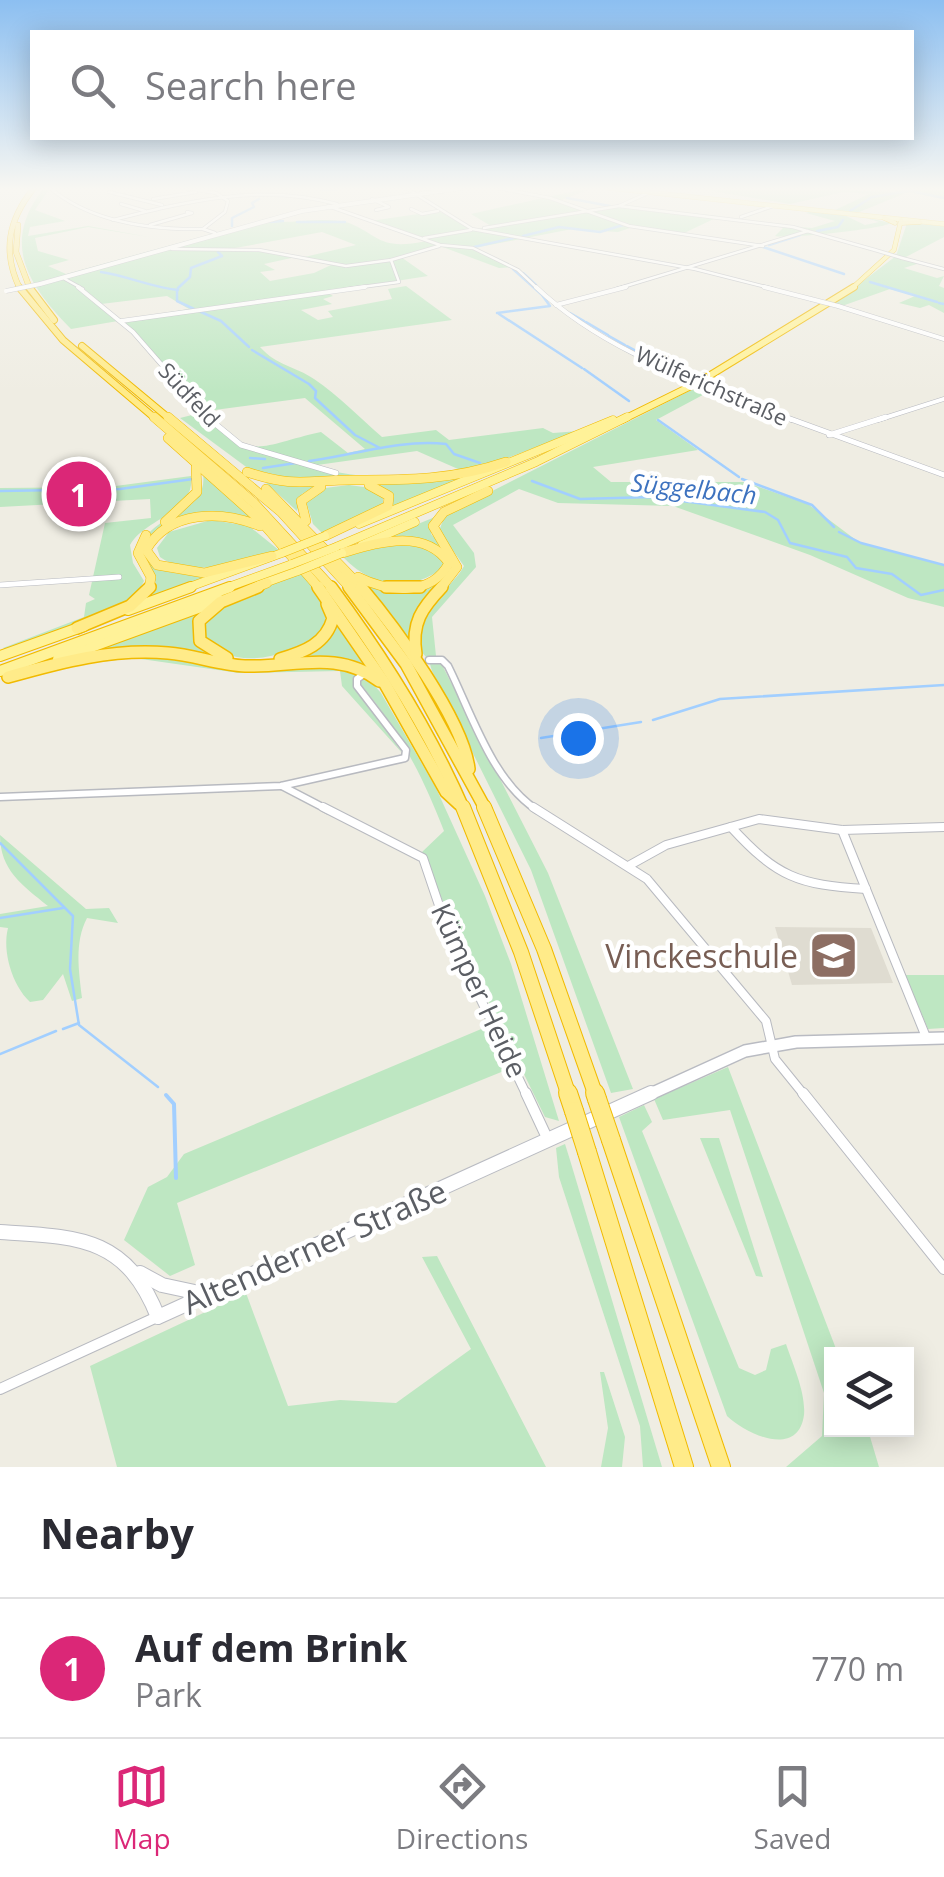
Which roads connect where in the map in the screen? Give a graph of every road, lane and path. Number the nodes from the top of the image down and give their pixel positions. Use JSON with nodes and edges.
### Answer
{"nodes":[{"id":1,"x":11,"y":256,"type":"edge"},
{"id":2,"x":17,"y":256,"type":"edge"},
{"id":3,"x":142,"y":256,"type":"edge"},
{"id":4,"x":293,"y":256,"type":"edge"},
{"id":5,"x":403,"y":256,"type":"edge"},
{"id":6,"x":491,"y":256,"type":"edge"},
{"id":7,"x":624,"y":256,"type":"edge"},
{"id":8,"x":732,"y":256,"type":"edge"},
{"id":9,"x":880,"y":256,"type":"edge"},
{"id":10,"x":897,"y":256,"type":"edge"},
{"id":11,"x":902,"y":258,"type":"joint"},
{"id":12,"x":391,"y":260,"type":"junction"},
{"id":13,"x":695,"y":269,"type":"junction"},
{"id":14,"x":944,"y":269,"type":"edge"},
{"id":15,"x":65,"y":278,"type":"junction"},
{"id":16,"x":3,"y":291,"type":"edge"},
{"id":17,"x":555,"y":305,"type":"junction"},
{"id":18,"x":120,"y":321,"type":"junction"},
{"id":19,"x":944,"y":340,"type":"edge"},
{"id":20,"x":696,"y":380,"type":"junction"},
{"id":21,"x":944,"y":400,"type":"edge"},
{"id":22,"x":142,"y":408,"type":"junction"},
{"id":23,"x":166,"y":416,"type":"junction"},
{"id":24,"x":612,"y":420,"type":"junction"},
{"id":25,"x":623,"y":422,"type":"junction"},
{"id":26,"x":828,"y":436,"type":"junction"},
{"id":27,"x":190,"y":460,"type":"junction"},
{"id":28,"x":506,"y":462,"type":"junction"},
{"id":29,"x":247,"y":472,"type":"junction"},
{"id":30,"x":336,"y":473,"type":"dead end"},
{"id":31,"x":944,"y":475,"type":"edge"},
{"id":32,"x":488,"y":491,"type":"junction"},
{"id":33,"x":312,"y":528,"type":"junction"},
{"id":34,"x":275,"y":537,"type":"junction"},
{"id":35,"x":336,"y":548,"type":"junction"},
{"id":36,"x":286,"y":561,"type":"junction"},
{"id":37,"x":119,"y":577,"type":"dead end"},
{"id":38,"x":267,"y":582,"type":"junction"},
{"id":39,"x":0,"y":584,"type":"edge"},
{"id":40,"x":324,"y":596,"type":"junction"},
{"id":41,"x":77,"y":628,"type":"junction"},
{"id":42,"x":425,"y":664,"type":"junction"},
{"id":43,"x":2,"y":669,"type":"edge"},
{"id":44,"x":364,"y":674,"type":"dead end"},
{"id":45,"x":390,"y":697,"type":"junction"},
{"id":46,"x":470,"y":774,"type":"junction"},
{"id":47,"x":280,"y":786,"type":"junction"},
{"id":48,"x":0,"y":797,"type":"edge"},
{"id":49,"x":466,"y":810,"type":"junction"},
{"id":50,"x":730,"y":827,"type":"junction"},
{"id":51,"x":944,"y":827,"type":"edge"},
{"id":52,"x":842,"y":830,"type":"junction"},
{"id":53,"x":630,"y":865,"type":"junction"},
{"id":54,"x":866,"y":889,"type":"junction"},
{"id":55,"x":944,"y":1038,"type":"edge"},
{"id":56,"x":927,"y":1039,"type":"junction"},
{"id":57,"x":771,"y":1044,"type":"junction"},
{"id":58,"x":548,"y":1140,"type":"junction"},
{"id":59,"x":0,"y":1232,"type":"edge"},
{"id":60,"x":944,"y":1270,"type":"edge"},
{"id":61,"x":140,"y":1272,"type":"junction"},
{"id":62,"x":207,"y":1294,"type":"junction"},
{"id":63,"x":158,"y":1317,"type":"junction"},
{"id":64,"x":0,"y":1389,"type":"edge"},
{"id":65,"x":684,"y":1467,"type":"edge"},
{"id":66,"x":721,"y":1467,"type":"edge"}],
"edges":[{"from":1,"to":22,"type":"highway"},
{"from":2,"to":23,"type":"highway"},
{"from":3,"to":15,"type":"street"},
{"from":4,"to":12,"type":"street"},
{"from":5,"to":12,"type":"street"},
{"from":6,"to":17,"type":"street","name":"Wülferichstraße"},
{"from":7,"to":13,"type":"street"},
{"from":8,"to":13,"type":"street"},
{"from":9,"to":20,"type":"highway"},
{"from":10,"to":11,"type":"street","bridge":true},
{"from":11,"to":14,"type":"street"},
{"from":12,"to":18,"type":"street"},
{"from":13,"to":17,"type":"street"},
{"from":13,"to":19,"type":"street","bridge":true},
{"from":15,"to":16,"type":"street","bridge":true},
{"from":15,"to":18,"type":"street","name":"Südfeld"},
{"from":17,"to":26,"type":"street","name":"Wülferichstraße"},
{"from":18,"to":30,"type":"street","name":"Südfeld"},
{"from":20,"to":24,"type":"highway"},
{"from":20,"to":25,"type":"highway"},
{"from":21,"to":26,"type":"street"},
{"from":22,"to":27,"type":"highway"},
{"from":22,"to":49,"type":"highway"},
{"from":23,"to":29,"type":"highway"},
{"from":23,"to":46,"type":"highway"},
{"from":24,"to":28,"type":"highway"},
{"from":24,"to":35,"type":"highway"},
{"from":25,"to":32,"type":"highway"},
{"from":25,"to":35,"type":"highway"},
{"from":26,"to":31,"type":"street","name":"Wülferichstraße"},
{"from":27,"to":34,"type":"highway"},
{"from":27,"to":41,"type":"highway"},
{"from":28,"to":29,"type":"highway"},
{"from":28,"to":35,"type":"highway"},
{"from":29,"to":33,"type":"highway"},
{"from":32,"to":35,"type":"highway"},
{"from":32,"to":42,"type":"highway"},
{"from":33,"to":35,"type":"highway"},
{"from":33,"to":35,"type":"highway"},
{"from":34,"to":36,"type":"highway"},
{"from":34,"to":40,"type":"highway"},
{"from":35,"to":35,"type":"highway"},
{"from":35,"to":36,"type":"highway","bridge":true},
{"from":35,"to":36,"type":"highway","bridge":true},
{"from":35,"to":42,"type":"highway"},
{"from":36,"to":38,"type":"highway"},
{"from":36,"to":41,"type":"highway"},
{"from":36,"to":43,"type":"highway"},
{"from":37,"to":39,"type":"street"},
{"from":38,"to":40,"type":"highway"},
{"from":38,"to":43,"type":"highway"},
{"from":40,"to":45,"type":"highway"},
{"from":41,"to":43,"type":"highway"},
{"from":42,"to":46,"type":"highway"},
{"from":42,"to":53,"type":"street"},
{"from":43,"to":45,"type":"highway"},
{"from":44,"to":47,"type":"street"},
{"from":45,"to":49,"type":"highway"},
{"from":46,"to":66,"type":"highway","bridge":true},
{"from":47,"to":48,"type":"street","name":"Kümper Heide"},
{"from":47,"to":58,"type":"street","name":"Kümper Heide"},
{"from":49,"to":65,"type":"highway","bridge":true},
{"from":50,"to":52,"type":"street"},
{"from":50,"to":53,"type":"street"},
{"from":50,"to":54,"type":"street"},
{"from":51,"to":52,"type":"street"},
{"from":52,"to":54,"type":"street"},
{"from":53,"to":57,"type":"street"},
{"from":54,"to":56,"type":"street"},
{"from":55,"to":56,"type":"main road"},
{"from":56,"to":57,"type":"main road"},
{"from":57,"to":58,"type":"main road","name":"Altenderner Straße"},
{"from":57,"to":60,"type":"street"},
{"from":58,"to":62,"type":"main road","name":"Altenderner Straße"},
{"from":59,"to":61,"type":"main road"},
{"from":61,"to":62,"type":"main road"},
{"from":61,"to":63,"type":"main road"},
{"from":62,"to":63,"type":"main road","name":"Altenderner Straße"},
{"from":63,"to":64,"type":"street","name":"Altenderner Straße"}]}
